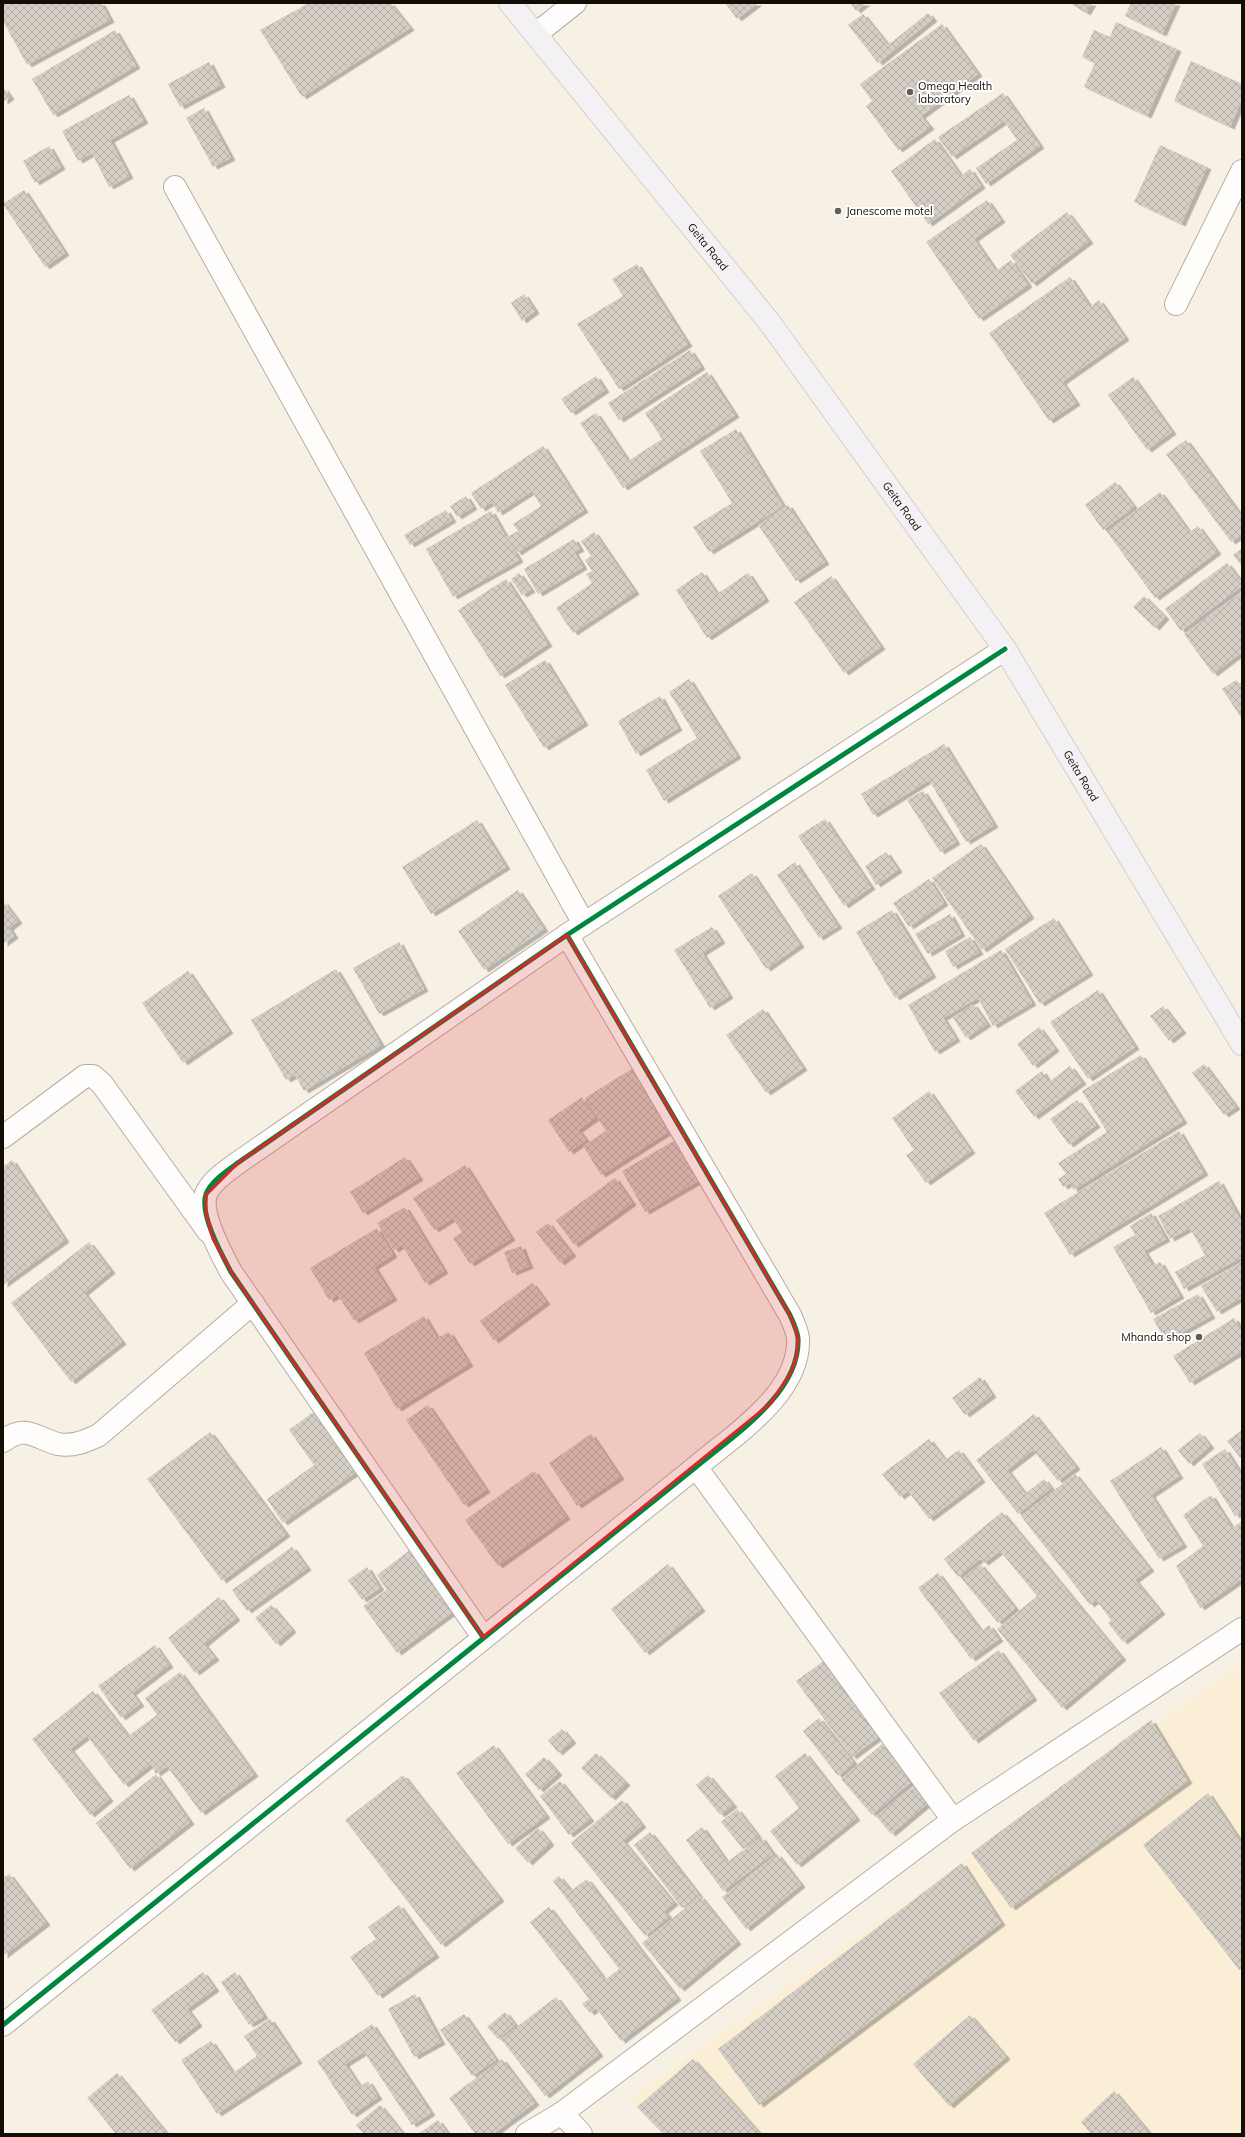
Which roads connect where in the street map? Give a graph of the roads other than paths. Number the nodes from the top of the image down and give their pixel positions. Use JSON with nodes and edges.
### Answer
{"nodes":[{"id":1,"x":510,"y":3,"type":"edge"},
{"id":2,"x":575,"y":3,"type":"edge"},
{"id":3,"x":536,"y":34,"type":"junction"},
{"id":4,"x":1242,"y":172,"type":"edge"},
{"id":5,"x":175,"y":187,"type":"dead end"},
{"id":6,"x":1176,"y":304,"type":"dead end"},
{"id":7,"x":1006,"y":648,"type":"junction"},
{"id":8,"x":576,"y":930,"type":"junction"},
{"id":9,"x":1242,"y":1044,"type":"edge"},
{"id":10,"x":3,"y":1137,"type":"edge"},
{"id":11,"x":213,"y":1239,"type":"junction"},
{"id":12,"x":253,"y":1303,"type":"junction"},
{"id":13,"x":3,"y":1441,"type":"edge"},
{"id":14,"x":696,"y":1467,"type":"junction"},
{"id":15,"x":1242,"y":1629,"type":"edge"},
{"id":16,"x":483,"y":1638,"type":"junction"},
{"id":17,"x":953,"y":1820,"type":"junction"},
{"id":18,"x":3,"y":2025,"type":"edge"},
{"id":19,"x":562,"y":2113,"type":"junction"},
{"id":20,"x":527,"y":2134,"type":"edge"},
{"id":21,"x":581,"y":2134,"type":"edge"}],
"edges":[{"from":1,"to":3,"type":"highway","name":"Geita Road"},
{"from":2,"to":3,"type":"street"},
{"from":3,"to":7,"type":"highway","name":"Geita Road"},
{"from":4,"to":6,"type":"street"},
{"from":5,"to":8,"type":"street"},
{"from":7,"to":8,"type":"street"},
{"from":7,"to":9,"type":"highway","name":"Geita Road"},
{"from":8,"to":11,"type":"street"},
{"from":8,"to":14,"type":"street"},
{"from":10,"to":11,"type":"street"},
{"from":11,"to":12,"type":"street"},
{"from":12,"to":13,"type":"street"},
{"from":12,"to":16,"type":"street"},
{"from":14,"to":16,"type":"street"},
{"from":14,"to":17,"type":"street"},
{"from":15,"to":17,"type":"street"},
{"from":16,"to":18,"type":"street"},
{"from":17,"to":19,"type":"street"},
{"from":19,"to":20,"type":"street"},
{"from":19,"to":21,"type":"street"}]}
